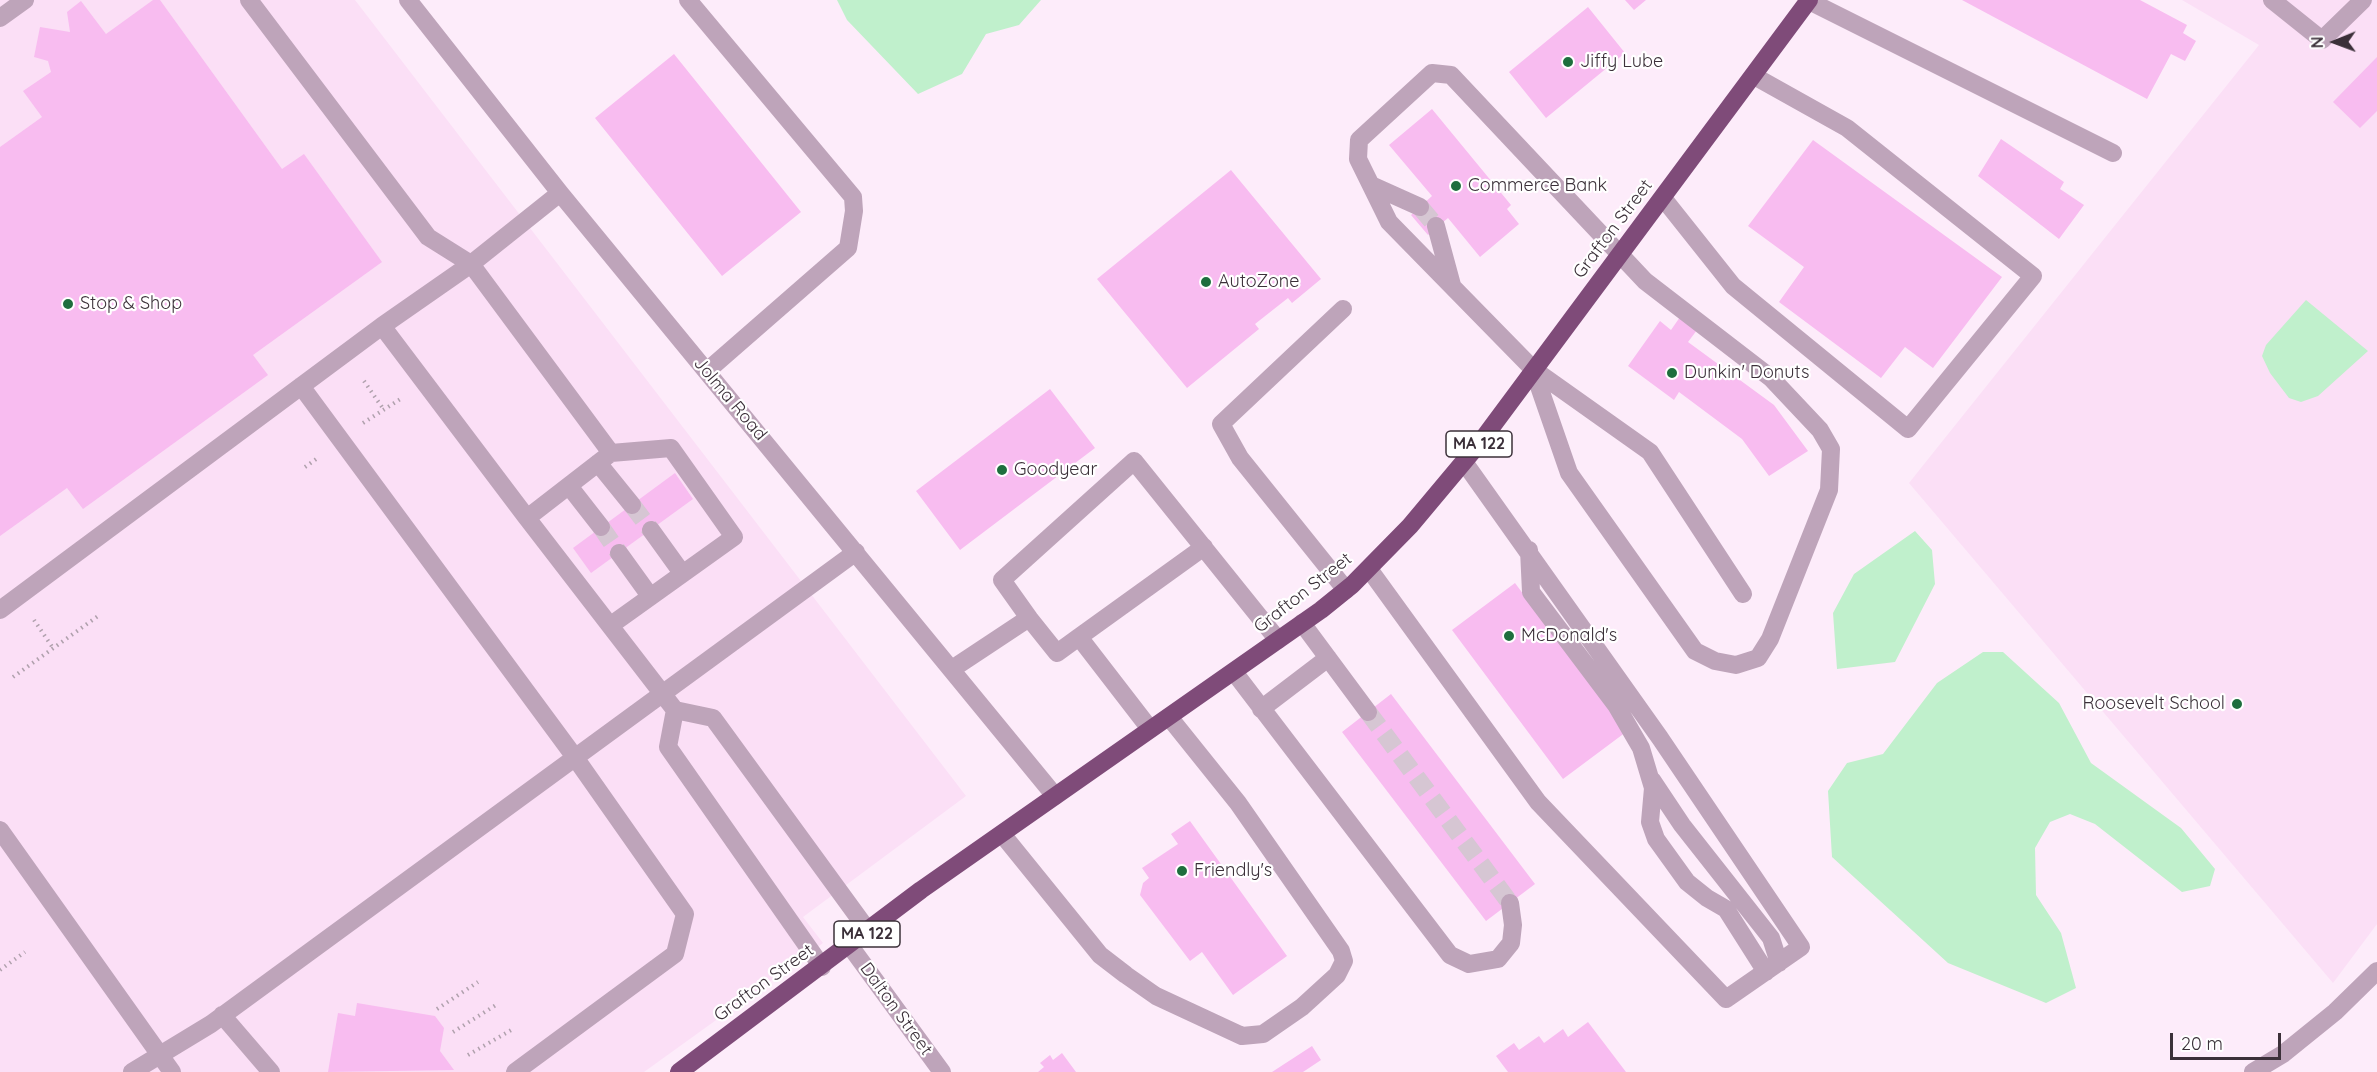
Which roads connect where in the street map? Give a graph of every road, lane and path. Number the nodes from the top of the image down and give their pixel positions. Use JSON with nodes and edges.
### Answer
{"nodes":[{"id":1,"x":25,"y":0,"type":"edge"},
{"id":2,"x":249,"y":0,"type":"edge"},
{"id":3,"x":688,"y":0,"type":"edge"},
{"id":4,"x":1809,"y":0,"type":"edge"},
{"id":5,"x":2272,"y":0,"type":"edge"},
{"id":6,"x":2363,"y":0,"type":"edge"},
{"id":7,"x":411,"y":1,"type":"edge"},
{"id":8,"x":0,"y":18,"type":"edge"},
{"id":9,"x":1754,"y":76,"type":"junction"},
{"id":10,"x":2113,"y":153,"type":"dead end"},
{"id":11,"x":1371,"y":185,"type":"junction"},
{"id":12,"x":560,"y":193,"type":"junction"},
{"id":13,"x":1663,"y":198,"type":"junction"},
{"id":14,"x":1420,"y":207,"type":"tunnel mouth"},
{"id":15,"x":1436,"y":226,"type":"tunnel mouth"},
{"id":16,"x":1620,"y":254,"type":"junction"},
{"id":17,"x":471,"y":264,"type":"junction"},
{"id":18,"x":1452,"y":287,"type":"junction"},
{"id":19,"x":1343,"y":309,"type":"dead end"},
{"id":20,"x":382,"y":326,"type":"junction"},
{"id":21,"x":1533,"y":369,"type":"junction"},
{"id":22,"x":707,"y":371,"type":"junction"},
{"id":23,"x":363,"y":381,"type":"dead end"},
{"id":24,"x":424,"y":384,"type":"junction"},
{"id":25,"x":301,"y":386,"type":"junction"},
{"id":26,"x":384,"y":410,"type":"junction"},
{"id":27,"x":339,"y":438,"type":"junction"},
{"id":28,"x":605,"y":458,"type":"junction"},
{"id":29,"x":1464,"y":462,"type":"junction"},
{"id":30,"x":569,"y":486,"type":"junction"},
{"id":31,"x":632,"y":505,"type":"tunnel mouth"},
{"id":32,"x":527,"y":518,"type":"junction"},
{"id":33,"x":601,"y":527,"type":"tunnel mouth"},
{"id":34,"x":651,"y":530,"type":"tunnel mouth"},
{"id":35,"x":1204,"y":547,"type":"junction"},
{"id":36,"x":1529,"y":550,"type":"junction"},
{"id":37,"x":619,"y":552,"type":"tunnel mouth"},
{"id":38,"x":856,"y":552,"type":"junction"},
{"id":39,"x":1369,"y":569,"type":"junction"},
{"id":40,"x":682,"y":573,"type":"junction"},
{"id":41,"x":1346,"y":590,"type":"junction"},
{"id":42,"x":1743,"y":594,"type":"dead end"},
{"id":43,"x":650,"y":596,"type":"junction"},
{"id":44,"x":0,"y":610,"type":"edge"},
{"id":45,"x":98,"y":616,"type":"dead end"},
{"id":46,"x":1029,"y":618,"type":"junction"},
{"id":47,"x":34,"y":620,"type":"dead end"},
{"id":48,"x":1302,"y":623,"type":"junction"},
{"id":49,"x":610,"y":625,"type":"junction"},
{"id":50,"x":1079,"y":637,"type":"junction"},
{"id":51,"x":1278,"y":640,"type":"junction"},
{"id":52,"x":53,"y":648,"type":"junction"},
{"id":53,"x":1328,"y":658,"type":"junction"},
{"id":54,"x":952,"y":669,"type":"junction"},
{"id":55,"x":1234,"y":672,"type":"junction"},
{"id":56,"x":13,"y":677,"type":"dead end"},
{"id":57,"x":663,"y":693,"type":"junction"},
{"id":58,"x":1261,"y":709,"type":"junction"},
{"id":59,"x":675,"y":710,"type":"junction"},
{"id":60,"x":1368,"y":712,"type":"tunnel mouth"},
{"id":61,"x":1169,"y":717,"type":"junction"},
{"id":62,"x":1150,"y":729,"type":"junction"},
{"id":63,"x":574,"y":756,"type":"junction"},
{"id":64,"x":1650,"y":777,"type":"junction"},
{"id":65,"x":1055,"y":796,"type":"junction"},
{"id":66,"x":0,"y":830,"type":"edge"},
{"id":67,"x":1002,"y":834,"type":"junction"},
{"id":68,"x":1510,"y":903,"type":"tunnel mouth"},
{"id":69,"x":868,"y":932,"type":"junction"},
{"id":70,"x":850,"y":946,"type":"junction"},
{"id":71,"x":25,"y":952,"type":"dead end"},
{"id":72,"x":822,"y":966,"type":"junction"},
{"id":73,"x":1772,"y":967,"type":"junction"},
{"id":74,"x":0,"y":970,"type":"edge"},
{"id":75,"x":2377,"y":971,"type":"edge"},
{"id":76,"x":478,"y":982,"type":"dead end"},
{"id":77,"x":496,"y":1005,"type":"dead end"},
{"id":78,"x":437,"y":1009,"type":"dead end"},
{"id":79,"x":222,"y":1016,"type":"junction"},
{"id":80,"x":513,"y":1029,"type":"dead end"},
{"id":81,"x":453,"y":1032,"type":"dead end"},
{"id":82,"x":468,"y":1055,"type":"dead end"},
{"id":83,"x":158,"y":1056,"type":"junction"},
{"id":84,"x":681,"y":1071,"type":"edge"},
{"id":85,"x":132,"y":1072,"type":"edge"},
{"id":86,"x":171,"y":1072,"type":"edge"},
{"id":87,"x":271,"y":1072,"type":"edge"},
{"id":88,"x":515,"y":1072,"type":"edge"},
{"id":89,"x":942,"y":1072,"type":"edge"},
{"id":90,"x":2253,"y":1072,"type":"edge"}],
"edges":[{"from":1,"to":8,"type":"street"},
{"from":2,"to":17,"type":"street"},
{"from":3,"to":22,"type":"street"},
{"from":4,"to":9,"type":"highway","name":"Grafton Street","number":"MA 122"},
{"from":4,"to":10,"type":"street"},
{"from":5,"to":6,"type":"street"},
{"from":7,"to":12,"type":"street","name":"Jolma Road"},
{"from":9,"to":13,"type":"highway","name":"Grafton Street","number":"MA 122"},
{"from":9,"to":13,"type":"street"},
{"from":11,"to":14,"type":"street"},
{"from":11,"to":16,"type":"street"},
{"from":11,"to":18,"type":"street"},
{"from":12,"to":17,"type":"street"},
{"from":12,"to":22,"type":"street","name":"Jolma Road"},
{"from":13,"to":16,"type":"highway","name":"Grafton Street","number":"MA 122"},
{"from":15,"to":18,"type":"street"},
{"from":16,"to":21,"type":"highway","name":"Grafton Street","number":"MA 122"},
{"from":16,"to":21,"type":"street"},
{"from":17,"to":20,"type":"street"},
{"from":17,"to":28,"type":"street"},
{"from":18,"to":21,"type":"street"},
{"from":19,"to":41,"type":"street"},
{"from":20,"to":24,"type":"street"},
{"from":20,"to":25,"type":"street"},
{"from":21,"to":29,"type":"highway","name":"Grafton Street","number":"MA 122"},
{"from":21,"to":42,"type":"street"},
{"from":22,"to":38,"type":"street","name":"Jolma Road"},
{"from":23,"to":26,"type":"path"},
{"from":24,"to":26,"type":"path"},
{"from":24,"to":32,"type":"street"},
{"from":25,"to":27,"type":"street"},
{"from":25,"to":44,"type":"street"},
{"from":26,"to":27,"type":"path"},
{"from":27,"to":63,"type":"street"},
{"from":28,"to":30,"type":"street"},
{"from":28,"to":31,"type":"street"},
{"from":28,"to":40,"type":"street"},
{"from":29,"to":36,"type":"street"},
{"from":29,"to":39,"type":"highway","name":"Grafton Street","number":"MA 122"},
{"from":30,"to":32,"type":"street"},
{"from":30,"to":33,"type":"street"},
{"from":32,"to":49,"type":"street"},
{"from":34,"to":40,"type":"street"},
{"from":35,"to":46,"type":"street"},
{"from":35,"to":50,"type":"street"},
{"from":35,"to":51,"type":"street"},
{"from":36,"to":64,"type":"street"},
{"from":36,"to":73,"type":"street"},
{"from":37,"to":43,"type":"street"},
{"from":38,"to":54,"type":"street","name":"Jolma Road"},
{"from":38,"to":57,"type":"street"},
{"from":39,"to":41,"type":"highway","name":"Grafton Street","number":"MA 122"},
{"from":39,"to":73,"type":"street"},
{"from":40,"to":43,"type":"street"},
{"from":41,"to":48,"type":"highway","name":"Grafton Street","number":"MA 122"},
{"from":43,"to":49,"type":"street"},
{"from":45,"to":52,"type":"path"},
{"from":46,"to":50,"type":"street"},
{"from":46,"to":54,"type":"street"},
{"from":47,"to":52,"type":"path"},
{"from":48,"to":51,"type":"highway","name":"Grafton Street","number":"MA 122"},
{"from":48,"to":53,"type":"street"},
{"from":49,"to":57,"type":"street"},
{"from":50,"to":62,"type":"street"},
{"from":51,"to":55,"type":"highway","name":"Grafton Street","number":"MA 122"},
{"from":52,"to":56,"type":"path"},
{"from":53,"to":58,"type":"street"},
{"from":53,"to":60,"type":"street"},
{"from":54,"to":65,"type":"street","name":"Jolma Road"},
{"from":55,"to":58,"type":"street"},
{"from":55,"to":61,"type":"highway","name":"Grafton Street","number":"MA 122"},
{"from":57,"to":59,"type":"street"},
{"from":57,"to":63,"type":"street"},
{"from":58,"to":68,"type":"street"},
{"from":59,"to":69,"type":"street"},
{"from":59,"to":72,"type":"street"},
{"from":61,"to":62,"type":"highway","name":"Grafton Street","number":"MA 122"},
{"from":61,"to":67,"type":"street"},
{"from":62,"to":65,"type":"highway","name":"Grafton Street","number":"MA 122"},
{"from":63,"to":79,"type":"street"},
{"from":63,"to":88,"type":"street"},
{"from":64,"to":73,"type":"street"},
{"from":64,"to":73,"type":"street"},
{"from":65,"to":67,"type":"highway","name":"Grafton Street","number":"MA 122"},
{"from":66,"to":83,"type":"street"},
{"from":67,"to":69,"type":"highway","name":"Grafton Street","number":"MA 122"},
{"from":69,"to":70,"type":"highway","name":"Grafton Street","number":"MA 122"},
{"from":70,"to":72,"type":"highway","name":"Grafton Street","number":"MA 122"},
{"from":70,"to":89,"type":"street","name":"Dalton Street"},
{"from":71,"to":74,"type":"path"},
{"from":72,"to":84,"type":"highway","name":"Grafton Street","number":"MA 122"},
{"from":75,"to":90,"type":"street"},
{"from":76,"to":78,"type":"path"},
{"from":77,"to":81,"type":"path"},
{"from":79,"to":83,"type":"street"},
{"from":79,"to":87,"type":"street"},
{"from":80,"to":82,"type":"path"},
{"from":83,"to":85,"type":"street"},
{"from":83,"to":86,"type":"street"}]}
